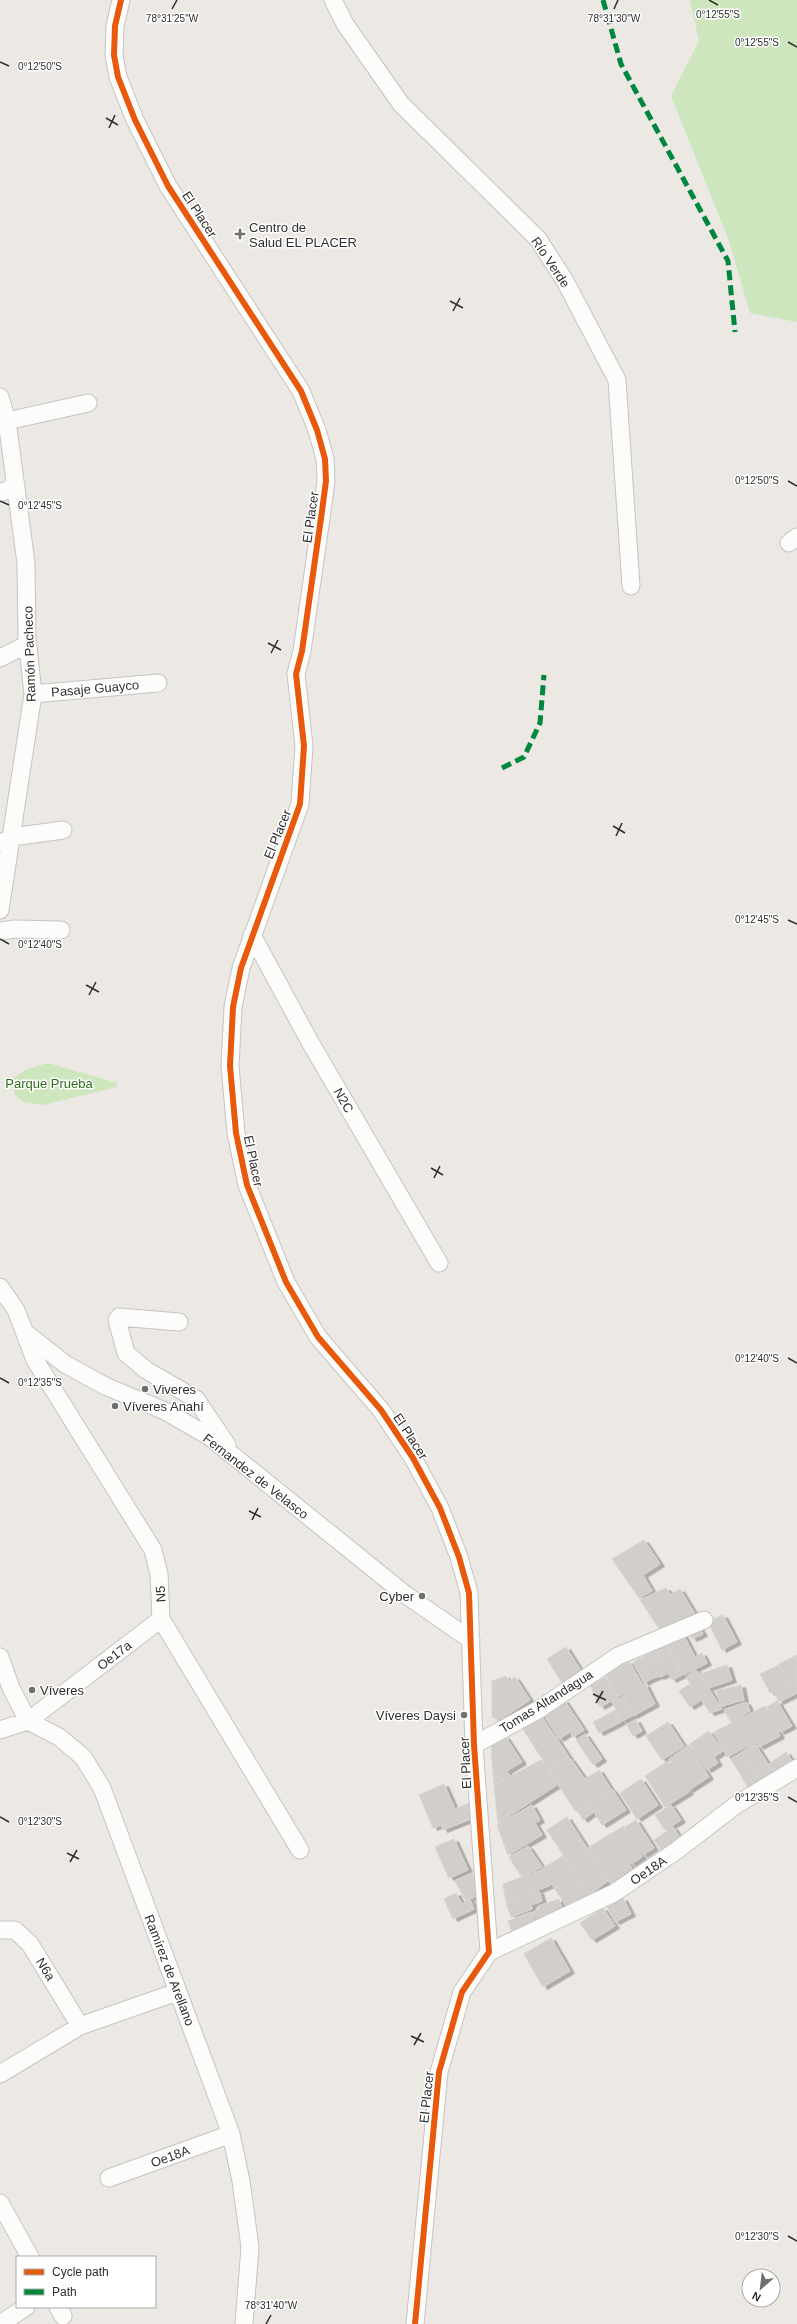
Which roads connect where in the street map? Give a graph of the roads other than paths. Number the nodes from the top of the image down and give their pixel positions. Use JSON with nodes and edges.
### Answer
{"nodes":[{"id":1,"x":121,"y":0,"type":"edge"},
{"id":2,"x":333,"y":0,"type":"edge"},
{"id":3,"x":0,"y":397,"type":"edge"},
{"id":4,"x":88,"y":403,"type":"dead end"},
{"id":5,"x":7,"y":421,"type":"junction"},
{"id":6,"x":16,"y":486,"type":"junction"},
{"id":7,"x":0,"y":493,"type":"edge"},
{"id":8,"x":631,"y":586,"type":"dead end"},
{"id":9,"x":28,"y":644,"type":"junction"},
{"id":10,"x":0,"y":658,"type":"edge"},
{"id":11,"x":158,"y":683,"type":"dead end"},
{"id":12,"x":33,"y":694,"type":"junction"},
{"id":13,"x":63,"y":830,"type":"dead end"},
{"id":14,"x":6,"y":840,"type":"edge"},
{"id":15,"x":0,"y":910,"type":"edge"},
{"id":16,"x":61,"y":930,"type":"dead end"},
{"id":17,"x":0,"y":931,"type":"edge"},
{"id":18,"x":252,"y":935,"type":"junction"},
{"id":19,"x":438,"y":1263,"type":"dead end"},
{"id":20,"x":0,"y":1287,"type":"edge"},
{"id":21,"x":179,"y":1322,"type":"dead end"},
{"id":22,"x":27,"y":1334,"type":"junction"},
{"id":23,"x":234,"y":1457,"type":"junction"},
{"id":24,"x":162,"y":1619,"type":"junction"},
{"id":25,"x":704,"y":1620,"type":"dead end"},
{"id":26,"x":472,"y":1640,"type":"junction"},
{"id":27,"x":0,"y":1657,"type":"edge"},
{"id":28,"x":28,"y":1721,"type":"junction"},
{"id":29,"x":0,"y":1730,"type":"edge"},
{"id":30,"x":474,"y":1745,"type":"junction"},
{"id":31,"x":797,"y":1768,"type":"edge"},
{"id":32,"x":300,"y":1850,"type":"dead end"},
{"id":33,"x":0,"y":1930,"type":"edge"},
{"id":34,"x":489,"y":1952,"type":"junction"},
{"id":35,"x":178,"y":1992,"type":"junction"},
{"id":36,"x":80,"y":2026,"type":"junction"},
{"id":37,"x":0,"y":2074,"type":"edge"},
{"id":38,"x":231,"y":2134,"type":"junction"},
{"id":39,"x":109,"y":2178,"type":"dead end"},
{"id":40,"x":0,"y":2203,"type":"edge"},
{"id":41,"x":29,"y":2256,"type":"edge"},
{"id":42,"x":24,"y":2308,"type":"edge"},
{"id":43,"x":0,"y":2324,"type":"edge"},
{"id":44,"x":244,"y":2324,"type":"edge"},
{"id":45,"x":416,"y":2324,"type":"edge"}],
"edges":[{"from":1,"to":18,"type":"street","name":"El Placer"},
{"from":2,"to":8,"type":"street","name":"Río Verde"},
{"from":3,"to":5,"type":"street","name":"Ramón Pacheco"},
{"from":4,"to":5,"type":"street"},
{"from":5,"to":6,"type":"street","name":"Ramón Pacheco"},
{"from":6,"to":7,"type":"street"},
{"from":6,"to":9,"type":"street","name":"Ramón Pacheco"},
{"from":9,"to":10,"type":"street"},
{"from":9,"to":12,"type":"street","name":"Ramón Pacheco"},
{"from":11,"to":12,"type":"street","name":"Pasaje Guayco"},
{"from":12,"to":14,"type":"street","name":"Ramón Pacheco"},
{"from":13,"to":14,"type":"street"},
{"from":14,"to":15,"type":"street","name":"Ramón Pacheco"},
{"from":16,"to":17,"type":"street"},
{"from":18,"to":19,"type":"street","name":"N2C"},
{"from":18,"to":26,"type":"street","name":"El Placer"},
{"from":20,"to":22,"type":"street","name":"N5"},
{"from":21,"to":23,"type":"street"},
{"from":22,"to":23,"type":"street","name":"Fernandez de Velasco"},
{"from":22,"to":24,"type":"street","name":"N5"},
{"from":23,"to":26,"type":"street","name":"Fernandez de Velasco"},
{"from":24,"to":28,"type":"street","name":"Oe17a"},
{"from":24,"to":32,"type":"street","name":"N5"},
{"from":25,"to":30,"type":"street","name":"Tomas Altandagua"},
{"from":26,"to":30,"type":"street","name":"El Placer"},
{"from":27,"to":28,"type":"street"},
{"from":28,"to":29,"type":"street","name":"Oe17a"},
{"from":28,"to":35,"type":"street","name":"Ramírez de Arellano"},
{"from":30,"to":34,"type":"street","name":"El Placer"},
{"from":31,"to":34,"type":"street","name":"Oe18A"},
{"from":33,"to":36,"type":"street","name":"N6a"},
{"from":34,"to":45,"type":"street","name":"El Placer"},
{"from":35,"to":36,"type":"street"},
{"from":35,"to":38,"type":"street","name":"Ramírez de Arellano"},
{"from":36,"to":37,"type":"street"},
{"from":38,"to":39,"type":"street","name":"Oe18A"},
{"from":38,"to":44,"type":"street","name":"Ramírez de Arellano"},
{"from":40,"to":41,"type":"street"},
{"from":42,"to":43,"type":"street"}]}
